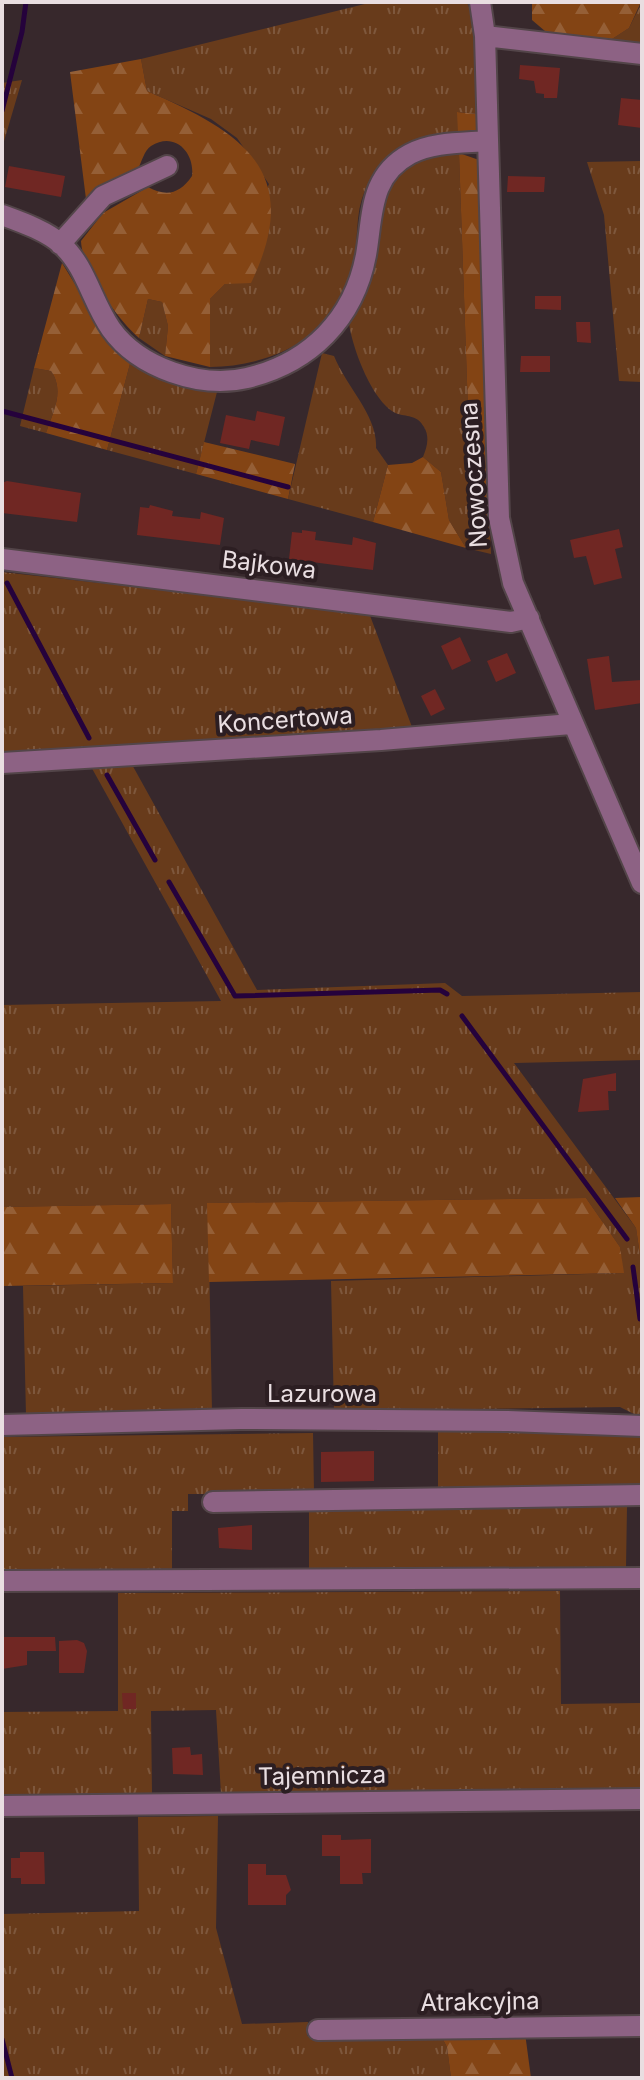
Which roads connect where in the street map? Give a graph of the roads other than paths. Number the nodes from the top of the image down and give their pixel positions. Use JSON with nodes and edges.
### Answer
{"nodes":[{"id":1,"x":480,"y":2,"type":"edge"},
{"id":2,"x":485,"y":36,"type":"junction"},
{"id":3,"x":642,"y":54,"type":"edge"},
{"id":4,"x":487,"y":141,"type":"junction"},
{"id":5,"x":167,"y":166,"type":"dead end"},
{"id":6,"x":2,"y":215,"type":"edge"},
{"id":7,"x":60,"y":244,"type":"junction"},
{"id":8,"x":2,"y":559,"type":"edge"},
{"id":9,"x":529,"y":618,"type":"junction"},
{"id":10,"x":571,"y":724,"type":"junction"},
{"id":11,"x":2,"y":763,"type":"edge"},
{"id":12,"x":642,"y":883,"type":"edge"},
{"id":13,"x":2,"y":1425,"type":"edge"},
{"id":14,"x":642,"y":1426,"type":"edge"},
{"id":15,"x":642,"y":1495,"type":"edge"},
{"id":16,"x":213,"y":1502,"type":"dead end"},
{"id":17,"x":642,"y":1578,"type":"edge"},
{"id":18,"x":2,"y":1581,"type":"edge"},
{"id":19,"x":642,"y":1799,"type":"edge"},
{"id":20,"x":2,"y":1806,"type":"edge"},
{"id":21,"x":642,"y":2026,"type":"edge"},
{"id":22,"x":318,"y":2030,"type":"dead end"}],
"edges":[{"from":1,"to":2,"type":"street","name":"Nowoczesna"},
{"from":2,"to":3,"type":"street"},
{"from":2,"to":4,"type":"street","name":"Nowoczesna"},
{"from":4,"to":7,"type":"street"},
{"from":4,"to":9,"type":"street","name":"Nowoczesna"},
{"from":5,"to":7,"type":"street"},
{"from":6,"to":7,"type":"street"},
{"from":8,"to":9,"type":"street","name":"Bajkowa"},
{"from":9,"to":10,"type":"street","name":"Nowoczesna"},
{"from":10,"to":11,"type":"street","name":"Koncertowa"},
{"from":10,"to":12,"type":"street","name":"Nowoczesna"},
{"from":13,"to":14,"type":"street","name":"Lazurowa"},
{"from":15,"to":16,"type":"street"},
{"from":17,"to":18,"type":"street"},
{"from":19,"to":20,"type":"street","name":"Tajemnicza"},
{"from":21,"to":22,"type":"street","name":"Atrakcyjna"}]}
